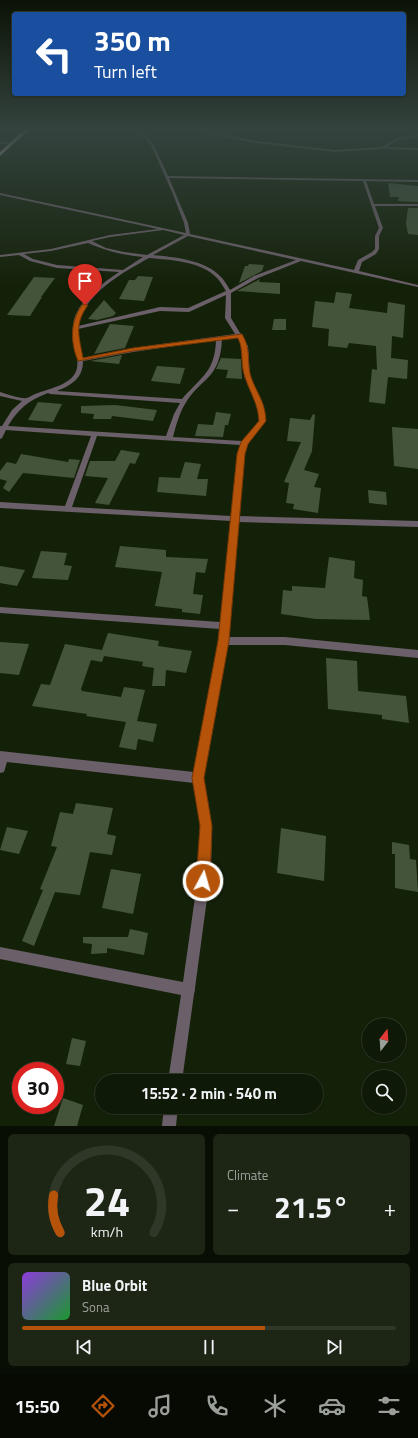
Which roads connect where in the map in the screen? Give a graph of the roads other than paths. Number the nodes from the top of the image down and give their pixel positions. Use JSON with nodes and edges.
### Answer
{"nodes":[{"id":1,"x":364,"y":180,"type":"edge"},
{"id":2,"x":168,"y":181,"type":"edge"},
{"id":3,"x":394,"y":181,"type":"edge"},
{"id":4,"x":418,"y":181,"type":"edge"},
{"id":5,"x":0,"y":194,"type":"edge"},
{"id":6,"x":373,"y":205,"type":"junction"},
{"id":7,"x":418,"y":205,"type":"edge"},
{"id":8,"x":168,"y":230,"type":"junction"},
{"id":9,"x":188,"y":234,"type":"junction"},
{"id":10,"x":88,"y":241,"type":"junction"},
{"id":11,"x":20,"y":254,"type":"junction"},
{"id":12,"x":0,"y":256,"type":"edge"},
{"id":13,"x":148,"y":257,"type":"junction"},
{"id":14,"x":300,"y":260,"type":"junction"},
{"id":15,"x":125,"y":271,"type":"junction"},
{"id":16,"x":356,"y":272,"type":"junction"},
{"id":17,"x":418,"y":286,"type":"edge"},
{"id":18,"x":229,"y":292,"type":"junction"},
{"id":19,"x":74,"y":328,"type":"junction"},
{"id":20,"x":240,"y":336,"type":"junction"},
{"id":21,"x":219,"y":338,"type":"junction"},
{"id":22,"x":80,"y":360,"type":"junction"},
{"id":23,"x":50,"y":392,"type":"junction"},
{"id":24,"x":0,"y":394,"type":"edge"},
{"id":25,"x":27,"y":400,"type":"junction"},
{"id":26,"x":184,"y":401,"type":"junction"},
{"id":27,"x":2,"y":428,"type":"edge"},
{"id":28,"x":95,"y":433,"type":"junction"},
{"id":29,"x":0,"y":437,"type":"edge"},
{"id":30,"x":169,"y":438,"type":"junction"},
{"id":31,"x":244,"y":443,"type":"junction"},
{"id":32,"x":0,"y":505,"type":"edge"},
{"id":33,"x":68,"y":509,"type":"junction"},
{"id":34,"x":236,"y":519,"type":"junction"},
{"id":35,"x":418,"y":524,"type":"edge"},
{"id":36,"x":0,"y":610,"type":"edge"},
{"id":37,"x":225,"y":626,"type":"junction"},
{"id":38,"x":224,"y":641,"type":"junction"},
{"id":39,"x":418,"y":654,"type":"edge"},
{"id":40,"x":2,"y":756,"type":"edge"},
{"id":41,"x":0,"y":768,"type":"edge"},
{"id":42,"x":198,"y":778,"type":"junction"},
{"id":43,"x":0,"y":953,"type":"edge"},
{"id":44,"x":189,"y":990,"type":"junction"},
{"id":45,"x":176,"y":1074,"type":"edge"},
{"id":46,"x":170,"y":1114,"type":"edge"},
{"id":47,"x":169,"y":1126,"type":"edge"}],
"edges":[{"from":1,"to":6,"type":"street"},
{"from":2,"to":9,"type":"street"},
{"from":3,"to":4,"type":"street"},
{"from":5,"to":8,"type":"street"},
{"from":6,"to":7,"type":"street"},
{"from":6,"to":16,"type":"street"},
{"from":8,"to":9,"type":"street"},
{"from":8,"to":10,"type":"street"},
{"from":9,"to":13,"type":"street"},
{"from":9,"to":14,"type":"street"},
{"from":10,"to":11,"type":"street"},
{"from":10,"to":13,"type":"street"},
{"from":11,"to":12,"type":"street"},
{"from":11,"to":15,"type":"street"},
{"from":13,"to":15,"type":"street"},
{"from":13,"to":18,"type":"street"},
{"from":14,"to":16,"type":"street"},
{"from":14,"to":18,"type":"street"},
{"from":15,"to":19,"type":"street"},
{"from":16,"to":17,"type":"street"},
{"from":18,"to":19,"type":"street"},
{"from":18,"to":20,"type":"street"},
{"from":19,"to":22,"type":"street"},
{"from":20,"to":21,"type":"street"},
{"from":20,"to":31,"type":"street"},
{"from":21,"to":22,"type":"street"},
{"from":21,"to":26,"type":"street"},
{"from":22,"to":23,"type":"street"},
{"from":23,"to":25,"type":"street"},
{"from":23,"to":26,"type":"street"},
{"from":24,"to":25,"type":"street"},
{"from":25,"to":27,"type":"street"},
{"from":26,"to":30,"type":"street"},
{"from":27,"to":28,"type":"street"},
{"from":27,"to":29,"type":"street"},
{"from":28,"to":30,"type":"street"},
{"from":28,"to":33,"type":"street"},
{"from":30,"to":31,"type":"street"},
{"from":31,"to":34,"type":"street"},
{"from":32,"to":33,"type":"street"},
{"from":33,"to":34,"type":"street"},
{"from":34,"to":35,"type":"street"},
{"from":34,"to":37,"type":"street"},
{"from":36,"to":37,"type":"street"},
{"from":37,"to":38,"type":"street"},
{"from":38,"to":39,"type":"street"},
{"from":38,"to":42,"type":"street"},
{"from":40,"to":41,"type":"street"},
{"from":40,"to":42,"type":"street"},
{"from":42,"to":44,"type":"street"},
{"from":43,"to":44,"type":"street"},
{"from":44,"to":45,"type":"street"},
{"from":46,"to":47,"type":"street"}]}
